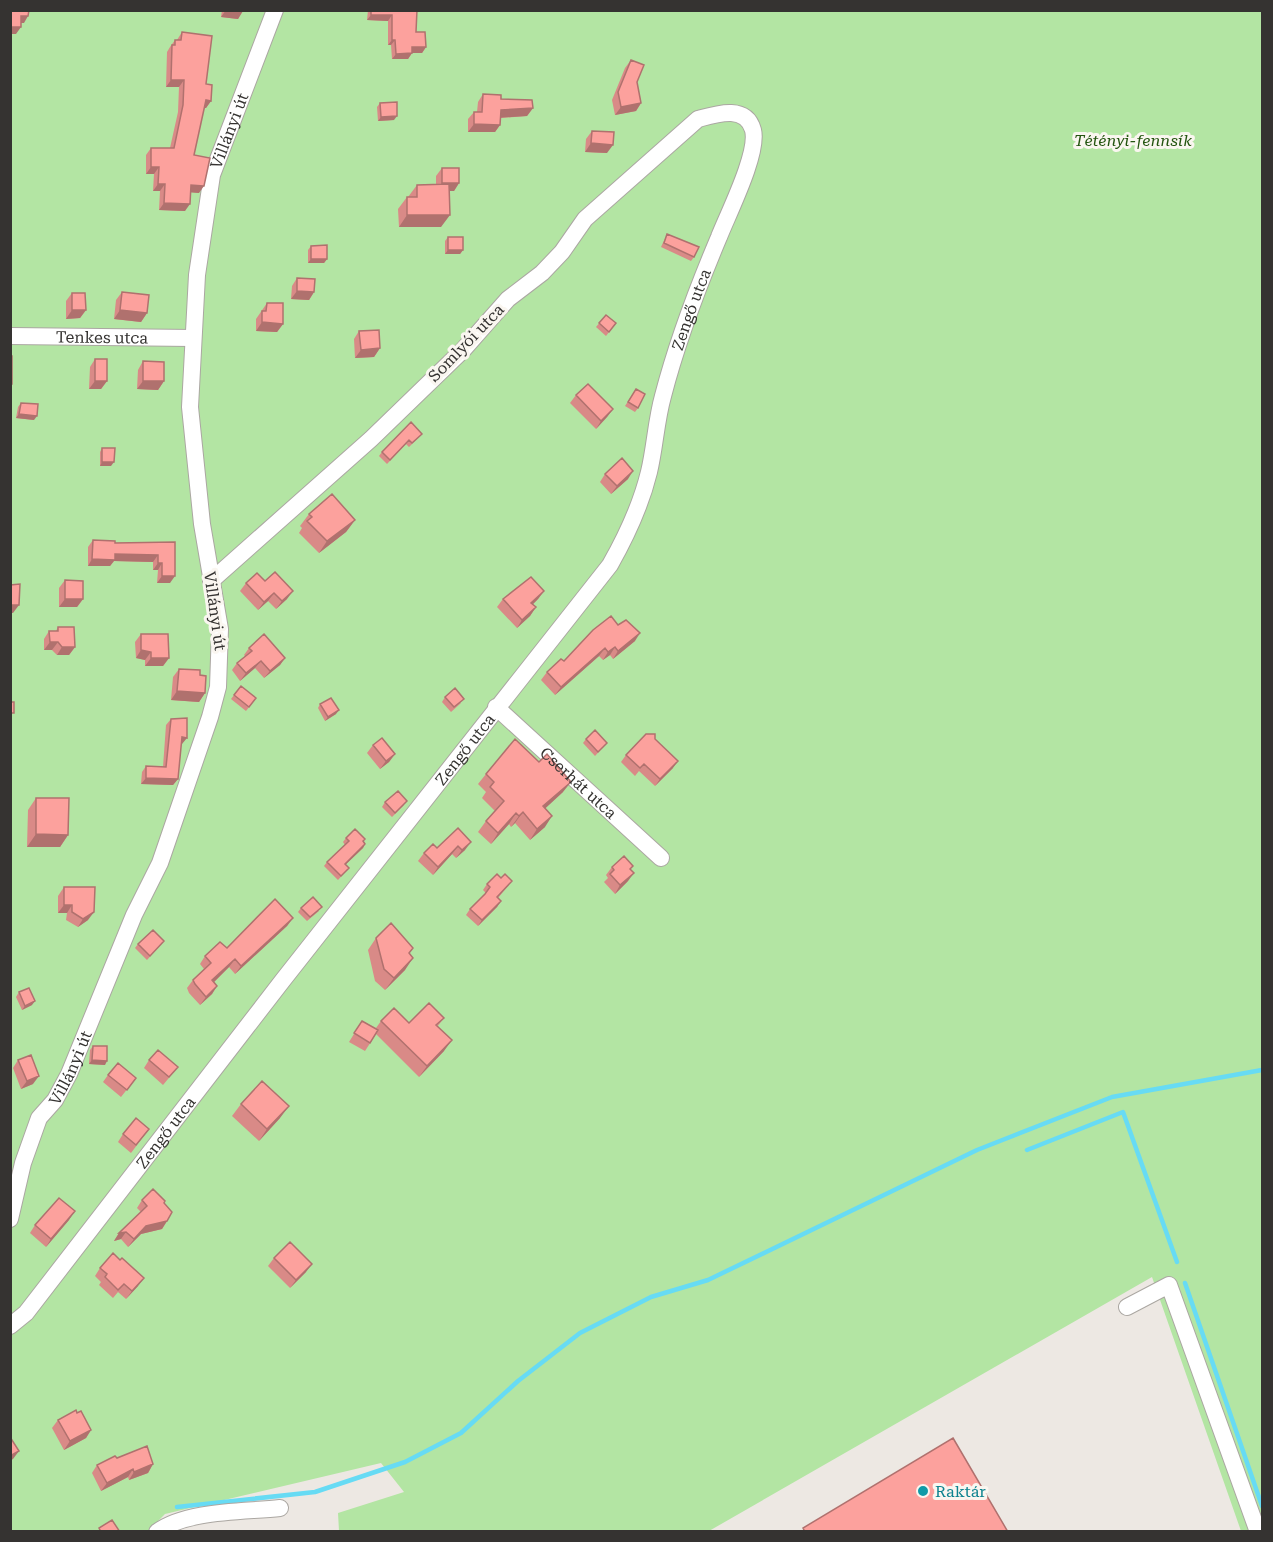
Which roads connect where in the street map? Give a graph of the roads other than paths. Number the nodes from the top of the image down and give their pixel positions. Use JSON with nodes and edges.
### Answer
{"nodes":[{"id":1,"x":275,"y":10,"type":"edge"},
{"id":2,"x":723,"y":112,"type":"joint"},
{"id":3,"x":10,"y":336,"type":"edge"},
{"id":4,"x":193,"y":338,"type":"junction"},
{"id":5,"x":211,"y":581,"type":"junction"},
{"id":6,"x":496,"y":707,"type":"junction"},
{"id":7,"x":661,"y":858,"type":"dead end"},
{"id":8,"x":10,"y":1219,"type":"edge"},
{"id":9,"x":1126,"y":1307,"type":"dead end"},
{"id":10,"x":10,"y":1326,"type":"edge"},
{"id":11,"x":280,"y":1508,"type":"dead end"},
{"id":12,"x":157,"y":1532,"type":"edge"},
{"id":13,"x":1258,"y":1532,"type":"edge"}],
"edges":[{"from":1,"to":4,"type":"street","name":"Villányi út"},
{"from":2,"to":5,"type":"street","name":"Somlyói utca"},
{"from":2,"to":6,"type":"street","name":"Zengő utca"},
{"from":3,"to":4,"type":"street","name":"Tenkes utca"},
{"from":4,"to":5,"type":"street","name":"Villányi út"},
{"from":5,"to":8,"type":"street","name":"Villányi út"},
{"from":6,"to":7,"type":"street","name":"Cserhát utca"},
{"from":6,"to":10,"type":"street","name":"Zengő utca"},
{"from":9,"to":13,"type":"street"},
{"from":11,"to":12,"type":"street"}]}
